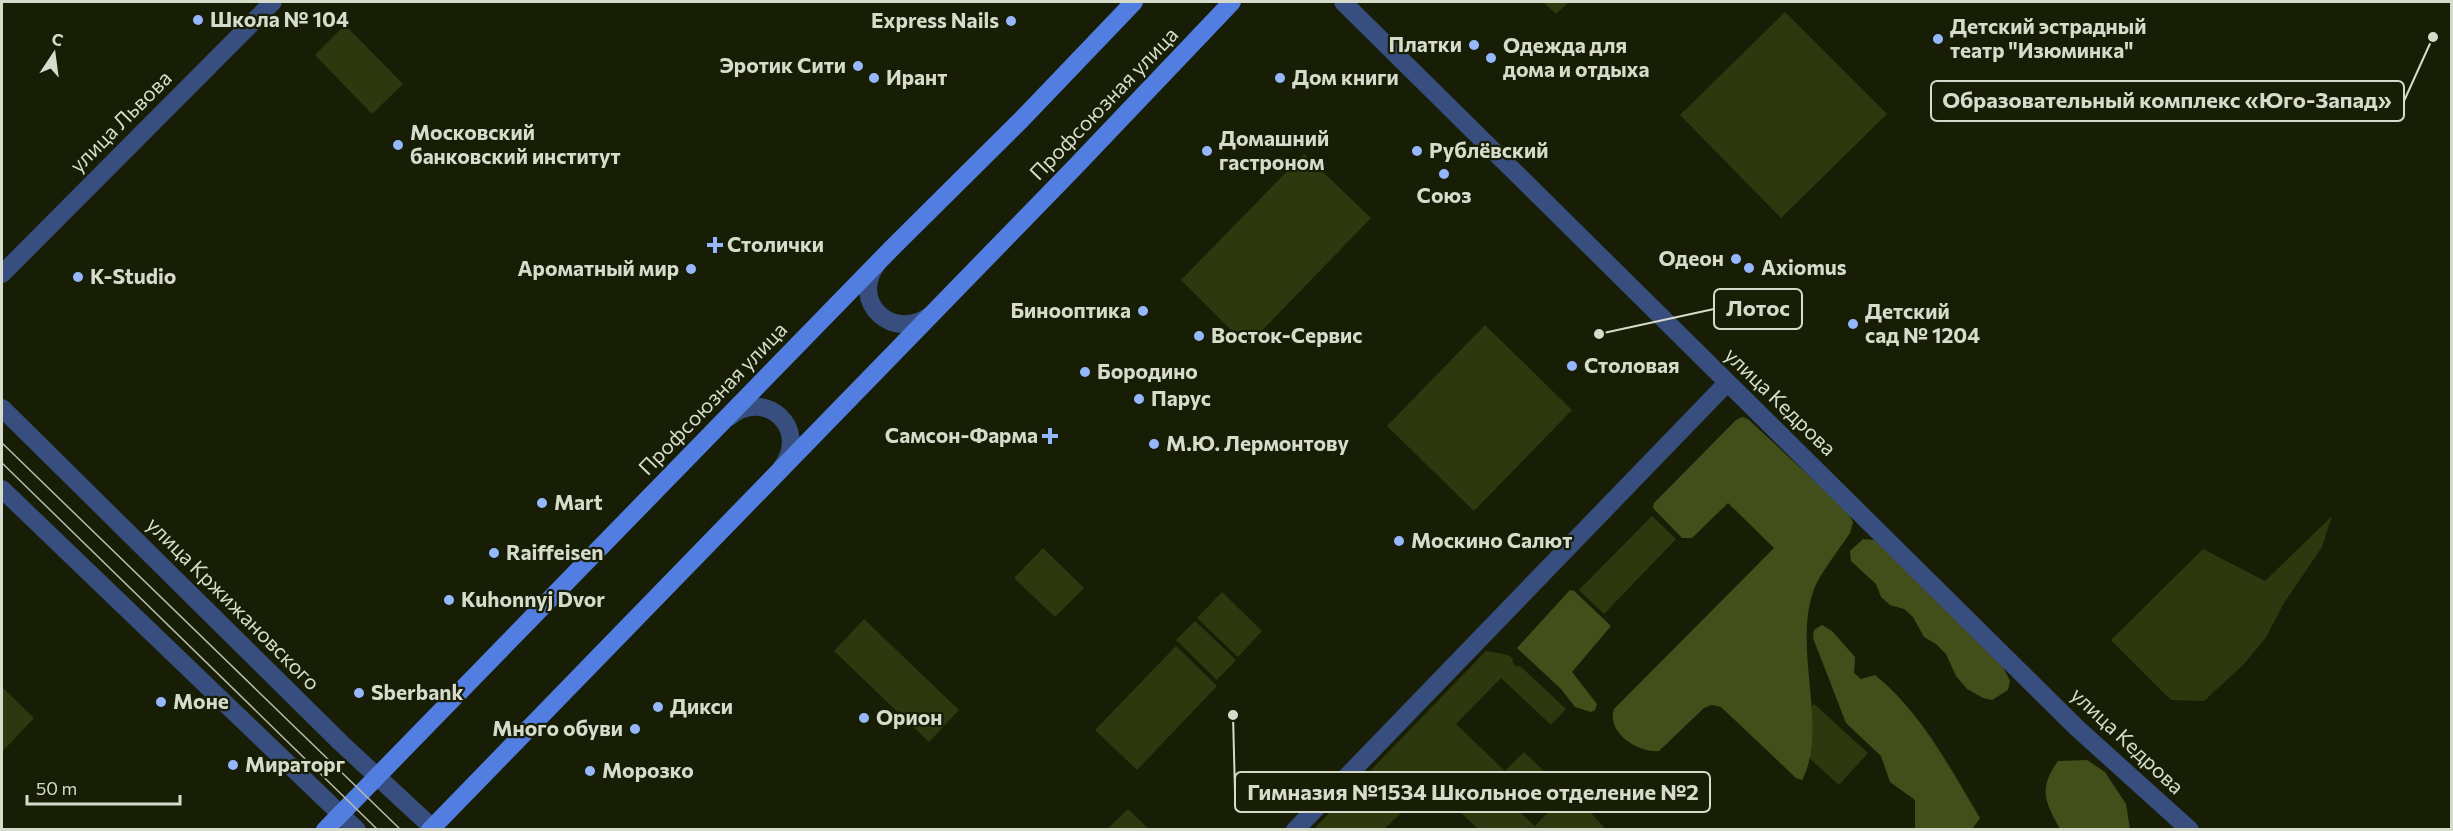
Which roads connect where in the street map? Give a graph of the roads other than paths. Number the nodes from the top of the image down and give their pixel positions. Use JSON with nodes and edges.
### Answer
{"nodes":[{"id":1,"x":273,"y":2,"type":"edge"},
{"id":2,"x":1134,"y":2,"type":"edge"},
{"id":3,"x":1232,"y":2,"type":"edge"},
{"id":4,"x":1343,"y":2,"type":"edge"},
{"id":5,"x":878,"y":262,"type":"junction"},
{"id":6,"x":2,"y":274,"type":"edge"},
{"id":7,"x":932,"y":314,"type":"junction"},
{"id":8,"x":1727,"y":383,"type":"junction"},
{"id":9,"x":2,"y":408,"type":"edge"},
{"id":10,"x":728,"y":417,"type":"junction"},
{"id":11,"x":781,"y":469,"type":"junction"},
{"id":12,"x":2,"y":489,"type":"edge"},
{"id":13,"x":377,"y":776,"type":"junction"},
{"id":14,"x":340,"y":814,"type":"junction"},
{"id":15,"x":432,"y":829,"type":"edge"},
{"id":16,"x":325,"y":830,"type":"edge"},
{"id":17,"x":357,"y":830,"type":"edge"},
{"id":18,"x":1295,"y":830,"type":"edge"},
{"id":19,"x":2190,"y":830,"type":"edge"}],
"edges":[{"from":1,"to":6,"type":"street","name":"улица Львова"},
{"from":2,"to":5,"type":"main road","name":"Профсоюзная улица"},
{"from":3,"to":7,"type":"main road","name":"Профсоюзная улица"},
{"from":4,"to":8,"type":"street","name":"улица Кедрова"},
{"from":5,"to":7,"type":"street"},
{"from":5,"to":10,"type":"main road","name":"Профсоюзная улица"},
{"from":7,"to":11,"type":"main road","name":"Профсоюзная улица"},
{"from":8,"to":18,"type":"street"},
{"from":8,"to":19,"type":"street","name":"улица Кедрова"},
{"from":9,"to":13,"type":"street","name":"улица Кржижановского"},
{"from":10,"to":11,"type":"street"},
{"from":10,"to":13,"type":"main road","name":"Профсоюзная улица"},
{"from":11,"to":15,"type":"main road","name":"Профсоюзная улица"},
{"from":12,"to":14,"type":"street"},
{"from":13,"to":14,"type":"main road","name":"Профсоюзная улица"},
{"from":13,"to":15,"type":"street","name":"улица Кржижановского"},
{"from":14,"to":16,"type":"main road","name":"Профсоюзная улица"},
{"from":14,"to":17,"type":"street"}]}
